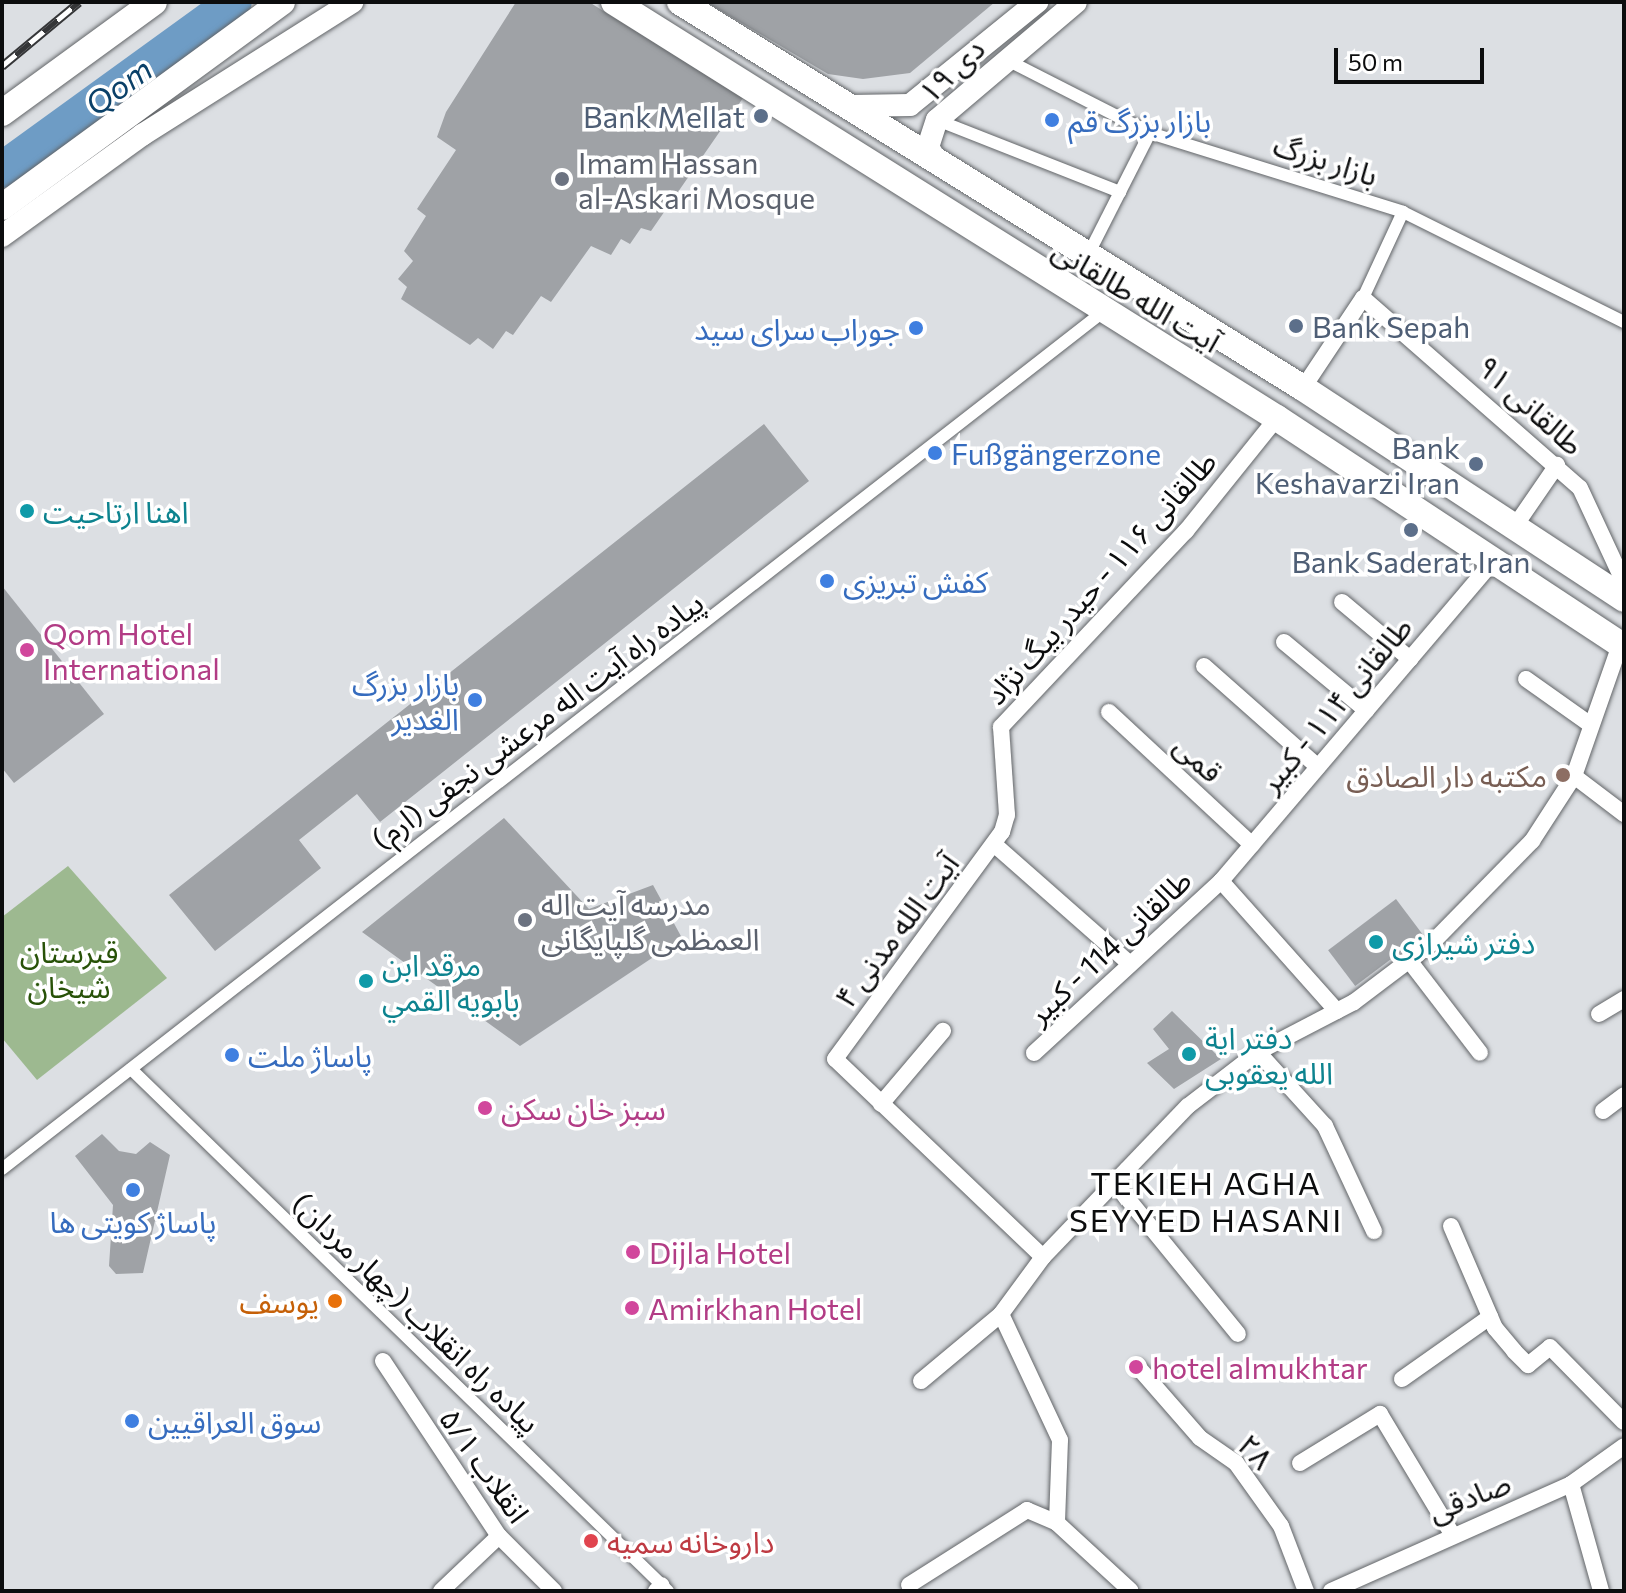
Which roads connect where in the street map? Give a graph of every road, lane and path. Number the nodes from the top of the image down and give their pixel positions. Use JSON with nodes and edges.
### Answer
{"nodes":[{"id":1,"x":154,"y":2,"type":"edge"},
{"id":2,"x":282,"y":2,"type":"edge"},
{"id":3,"x":352,"y":2,"type":"edge"},
{"id":4,"x":614,"y":2,"type":"edge"},
{"id":5,"x":680,"y":2,"type":"edge"},
{"id":6,"x":1037,"y":2,"type":"edge"},
{"id":7,"x":1076,"y":2,"type":"edge"},
{"id":8,"x":1006,"y":59,"type":"junction"},
{"id":9,"x":846,"y":104,"type":"junction"},
{"id":10,"x":2,"y":113,"type":"edge"},
{"id":11,"x":937,"y":120,"type":"junction"},
{"id":12,"x":1150,"y":133,"type":"junction"},
{"id":13,"x":937,"y":162,"type":"junction"},
{"id":14,"x":1120,"y":192,"type":"junction"},
{"id":15,"x":2,"y":207,"type":"edge"},
{"id":16,"x":1403,"y":212,"type":"junction"},
{"id":17,"x":2,"y":236,"type":"edge"},
{"id":18,"x":1088,"y":256,"type":"junction"},
{"id":19,"x":1363,"y":298,"type":"junction"},
{"id":20,"x":1103,"y":312,"type":"junction"},
{"id":21,"x":1624,"y":322,"type":"edge"},
{"id":22,"x":1303,"y":388,"type":"junction"},
{"id":23,"x":1277,"y":418,"type":"junction"},
{"id":24,"x":1557,"y":465,"type":"junction"},
{"id":25,"x":1513,"y":529,"type":"junction"},
{"id":26,"x":1491,"y":564,"type":"junction"},
{"id":27,"x":1624,"y":583,"type":"edge"},
{"id":28,"x":1624,"y":599,"type":"edge"},
{"id":29,"x":1342,"y":602,"type":"dead end"},
{"id":30,"x":1284,"y":642,"type":"dead end"},
{"id":31,"x":1622,"y":646,"type":"edge"},
{"id":32,"x":1410,"y":659,"type":"junction"},
{"id":33,"x":1204,"y":666,"type":"dead end"},
{"id":34,"x":1526,"y":679,"type":"dead end"},
{"id":35,"x":1366,"y":710,"type":"junction"},
{"id":36,"x":1109,"y":712,"type":"dead end"},
{"id":37,"x":1591,"y":725,"type":"junction"},
{"id":38,"x":1318,"y":767,"type":"junction"},
{"id":39,"x":1574,"y":776,"type":"junction"},
{"id":40,"x":1624,"y":814,"type":"edge"},
{"id":41,"x":998,"y":838,"type":"junction"},
{"id":42,"x":1252,"y":845,"type":"junction"},
{"id":43,"x":1221,"y":881,"type":"junction"},
{"id":44,"x":1408,"y":959,"type":"junction"},
{"id":45,"x":1130,"y":964,"type":"junction"},
{"id":46,"x":1624,"y":999,"type":"edge"},
{"id":47,"x":1337,"y":1011,"type":"junction"},
{"id":48,"x":1599,"y":1014,"type":"dead end"},
{"id":49,"x":943,"y":1031,"type":"dead end"},
{"id":50,"x":1258,"y":1052,"type":"junction"},
{"id":51,"x":1034,"y":1053,"type":"dead end"},
{"id":52,"x":1480,"y":1053,"type":"dead end"},
{"id":53,"x":131,"y":1069,"type":"junction"},
{"id":54,"x":1624,"y":1095,"type":"edge"},
{"id":55,"x":881,"y":1104,"type":"junction"},
{"id":56,"x":1603,"y":1111,"type":"dead end"},
{"id":57,"x":2,"y":1169,"type":"edge"},
{"id":58,"x":1114,"y":1182,"type":"junction"},
{"id":59,"x":1451,"y":1226,"type":"dead end"},
{"id":60,"x":1374,"y":1231,"type":"dead end"},
{"id":61,"x":1043,"y":1257,"type":"junction"},
{"id":62,"x":1001,"y":1314,"type":"junction"},
{"id":63,"x":1490,"y":1317,"type":"junction"},
{"id":64,"x":1238,"y":1334,"type":"dead end"},
{"id":65,"x":383,"y":1361,"type":"dead end"},
{"id":66,"x":1138,"y":1367,"type":"dead end"},
{"id":67,"x":1402,"y":1379,"type":"dead end"},
{"id":68,"x":921,"y":1381,"type":"dead end"},
{"id":69,"x":1624,"y":1422,"type":"edge"},
{"id":70,"x":1624,"y":1446,"type":"edge"},
{"id":71,"x":1300,"y":1463,"type":"dead end"},
{"id":72,"x":1571,"y":1484,"type":"junction"},
{"id":73,"x":1057,"y":1523,"type":"junction"},
{"id":74,"x":1451,"y":1532,"type":"junction"},
{"id":75,"x":499,"y":1536,"type":"junction"},
{"id":76,"x":909,"y":1585,"type":"dead end"},
{"id":77,"x":662,"y":1589,"type":"edge"},
{"id":78,"x":441,"y":1591,"type":"edge"},
{"id":79,"x":554,"y":1591,"type":"edge"},
{"id":80,"x":1131,"y":1591,"type":"edge"},
{"id":81,"x":1306,"y":1591,"type":"edge"},
{"id":82,"x":1331,"y":1591,"type":"edge"},
{"id":83,"x":1601,"y":1591,"type":"edge"}],
"edges":[{"from":1,"to":10,"type":"main road"},
{"from":2,"to":15,"type":"main road"},
{"from":3,"to":17,"type":"main road"},
{"from":4,"to":20,"type":"main road","name":"آیت الله طالقانی"},
{"from":5,"to":9,"type":"main road","name":"آیت الله طالقانی"},
{"from":6,"to":9,"type":"main road","name":"۱۹ دی"},
{"from":7,"to":8,"type":"main road","name":"۱۹ دی"},
{"from":8,"to":11,"type":"main road","name":"۱۹ دی"},
{"from":8,"to":12,"type":"street","name":"بازار بزرگ"},
{"from":9,"to":13,"type":"main road","name":"آیت الله طالقانی"},
{"from":11,"to":13,"type":"main road","name":"۱۹ دی"},
{"from":11,"to":14,"type":"street"},
{"from":12,"to":14,"type":"street"},
{"from":12,"to":16,"type":"street","name":"بازار بزرگ"},
{"from":13,"to":18,"type":"main road","name":"آیت الله طالقانی"},
{"from":14,"to":18,"type":"street"},
{"from":16,"to":19,"type":"street"},
{"from":16,"to":21,"type":"street","name":"بازار بزرگ"},
{"from":18,"to":22,"type":"main road","name":"آیت الله طالقانی"},
{"from":19,"to":22,"type":"street"},
{"from":19,"to":24,"type":"street","name":"طالقانی ۹۱"},
{"from":20,"to":23,"type":"main road","name":"آیت الله طالقانی"},
{"from":20,"to":53,"type":"street","name":"پیاده راه آیت اله مرعشی نجفی (ارم)"},
{"from":22,"to":25,"type":"main road","name":"آیت الله طالقانی"},
{"from":23,"to":26,"type":"main road","name":"آیت الله طالقانی"},
{"from":23,"to":41,"type":"street","name":"طالقانی ۱۱۶ - حیدر بیگ نژاد"},
{"from":24,"to":25,"type":"street"},
{"from":24,"to":27,"type":"street","name":"طالقانی ۹۱"},
{"from":25,"to":28,"type":"main road","name":"آیت الله طالقانی"},
{"from":26,"to":31,"type":"main road","name":"آیت الله طالقانی"},
{"from":26,"to":32,"type":"street","name":"طالقانی ۱۱۴ - کبیر"},
{"from":29,"to":32,"type":"street"},
{"from":30,"to":35,"type":"street"},
{"from":31,"to":37,"type":"street"},
{"from":32,"to":35,"type":"street","name":"طالقانی ۱۱۴ - کبیر"},
{"from":33,"to":38,"type":"street"},
{"from":34,"to":37,"type":"street"},
{"from":35,"to":38,"type":"street","name":"طالقانی ۱۱۴ - کبیر"},
{"from":36,"to":42,"type":"street","name":"قمی"},
{"from":37,"to":39,"type":"street"},
{"from":38,"to":42,"type":"street","name":"طالقانی ۱۱۴ - کبیر"},
{"from":39,"to":40,"type":"street"},
{"from":39,"to":44,"type":"street"},
{"from":41,"to":45,"type":"street"},
{"from":41,"to":55,"type":"street","name":"۴ آیت الله مدنی"},
{"from":42,"to":43,"type":"street","name":"طالقانی ۱۱۴ - کبیر"},
{"from":43,"to":45,"type":"street","name":"طالقانی 114 - کبیر"},
{"from":43,"to":47,"type":"street"},
{"from":44,"to":47,"type":"street"},
{"from":44,"to":52,"type":"street"},
{"from":45,"to":51,"type":"street","name":"طالقانی 114 - کبیر"},
{"from":46,"to":48,"type":"street"},
{"from":47,"to":50,"type":"street"},
{"from":49,"to":55,"type":"street"},
{"from":50,"to":58,"type":"street"},
{"from":50,"to":60,"type":"street"},
{"from":53,"to":57,"type":"street","name":"پیاده راه آیت اله مرعشی نجفی (ارم)"},
{"from":53,"to":77,"type":"street","name":"پیاده راه انقلاب (چهار مردان)"},
{"from":54,"to":56,"type":"street"},
{"from":55,"to":61,"type":"street"},
{"from":58,"to":61,"type":"street"},
{"from":58,"to":64,"type":"street"},
{"from":59,"to":63,"type":"street"},
{"from":61,"to":62,"type":"street"},
{"from":62,"to":68,"type":"street"},
{"from":62,"to":73,"type":"street"},
{"from":63,"to":67,"type":"street"},
{"from":63,"to":69,"type":"street"},
{"from":65,"to":75,"type":"street","name":"انقلاب ۵/۱"},
{"from":66,"to":81,"type":"street","name":"۲۸"},
{"from":70,"to":72,"type":"street","name":"صادقی"},
{"from":71,"to":74,"type":"street"},
{"from":72,"to":74,"type":"street","name":"صادقی"},
{"from":72,"to":83,"type":"street"},
{"from":73,"to":76,"type":"street"},
{"from":73,"to":80,"type":"street"},
{"from":74,"to":82,"type":"street","name":"صادقی"},
{"from":75,"to":78,"type":"street"},
{"from":75,"to":79,"type":"street","name":"انقلاب ۵/۱"}]}
